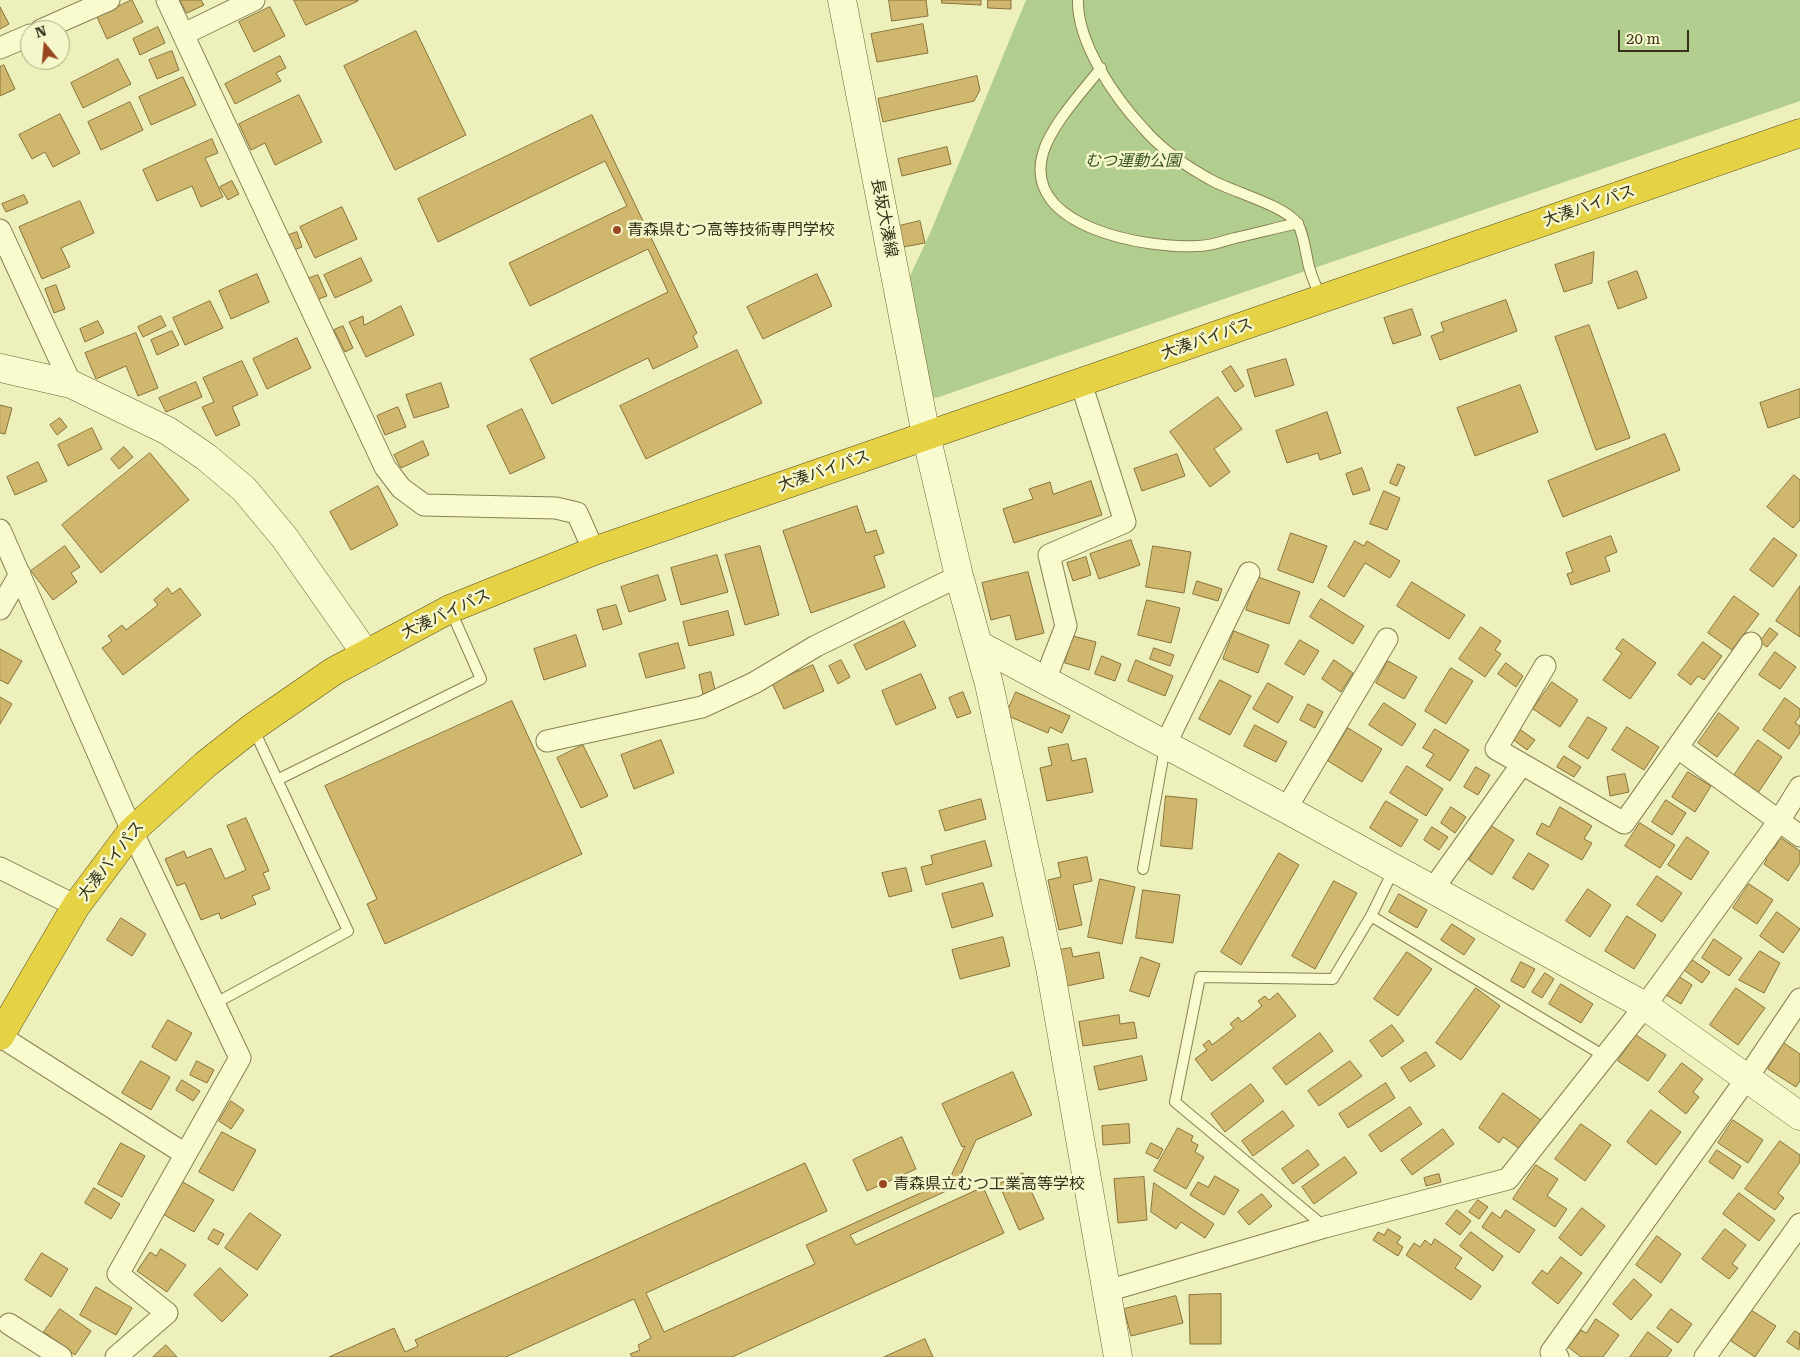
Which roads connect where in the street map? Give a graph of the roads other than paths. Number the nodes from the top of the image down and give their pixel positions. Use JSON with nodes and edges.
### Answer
{"nodes":[{"id":1,"x":109,"y":0,"type":"edge"},
{"id":2,"x":168,"y":0,"type":"edge"},
{"id":3,"x":254,"y":0,"type":"edge"},
{"id":4,"x":842,"y":0,"type":"edge"},
{"id":5,"x":1078,"y":0,"type":"edge"},
{"id":6,"x":64,"y":20,"type":"edge"},
{"id":7,"x":184,"y":34,"type":"junction"},
{"id":8,"x":20,"y":39,"type":"edge"},
{"id":9,"x":0,"y":48,"type":"edge"},
{"id":10,"x":1101,"y":68,"type":"junction"},
{"id":11,"x":1800,"y":133,"type":"edge"},
{"id":12,"x":1298,"y":223,"type":"junction"},
{"id":13,"x":0,"y":230,"type":"edge"},
{"id":14,"x":1321,"y":299,"type":"junction"},
{"id":15,"x":0,"y":368,"type":"edge"},
{"id":16,"x":1081,"y":383,"type":"junction"},
{"id":17,"x":71,"y":384,"type":"junction"},
{"id":18,"x":926,"y":435,"type":"junction"},
{"id":19,"x":0,"y":530,"type":"edge"},
{"id":20,"x":594,"y":551,"type":"junction"},
{"id":21,"x":1249,"y":573,"type":"dead end"},
{"id":22,"x":20,"y":574,"type":"junction"},
{"id":23,"x":959,"y":576,"type":"junction"},
{"id":24,"x":0,"y":609,"type":"edge"},
{"id":25,"x":450,"y":609,"type":"junction"},
{"id":26,"x":1387,"y":638,"type":"dead end"},
{"id":27,"x":1751,"y":642,"type":"dead end"},
{"id":28,"x":979,"y":645,"type":"junction"},
{"id":29,"x":366,"y":654,"type":"junction"},
{"id":30,"x":1545,"y":666,"type":"dead end"},
{"id":31,"x":1045,"y":680,"type":"junction"},
{"id":32,"x":253,"y":727,"type":"junction"},
{"id":33,"x":547,"y":741,"type":"dead end"},
{"id":34,"x":1166,"y":743,"type":"junction"},
{"id":35,"x":1678,"y":748,"type":"junction"},
{"id":36,"x":1522,"y":764,"type":"junction"},
{"id":37,"x":277,"y":780,"type":"junction"},
{"id":38,"x":1800,"y":788,"type":"edge"},
{"id":39,"x":1286,"y":808,"type":"junction"},
{"id":40,"x":1779,"y":821,"type":"junction"},
{"id":41,"x":132,"y":830,"type":"junction"},
{"id":42,"x":1800,"y":836,"type":"edge"},
{"id":43,"x":0,"y":868,"type":"edge"},
{"id":44,"x":1395,"y":868,"type":"junction"},
{"id":45,"x":1143,"y":869,"type":"dead end"},
{"id":46,"x":1434,"y":889,"type":"junction"},
{"id":47,"x":76,"y":906,"type":"junction"},
{"id":48,"x":1371,"y":916,"type":"junction"},
{"id":49,"x":1800,"y":998,"type":"edge"},
{"id":50,"x":214,"y":1004,"type":"junction"},
{"id":51,"x":1645,"y":1006,"type":"junction"},
{"id":52,"x":0,"y":1036,"type":"edge"},
{"id":53,"x":1606,"y":1057,"type":"junction"},
{"id":54,"x":1747,"y":1078,"type":"junction"},
{"id":55,"x":1800,"y":1116,"type":"edge"},
{"id":56,"x":185,"y":1154,"type":"junction"},
{"id":57,"x":1800,"y":1224,"type":"edge"},
{"id":58,"x":1325,"y":1227,"type":"junction"},
{"id":59,"x":1107,"y":1291,"type":"junction"},
{"id":60,"x":9,"y":1324,"type":"dead end"},
{"id":61,"x":1714,"y":1354,"type":"edge"},
{"id":62,"x":61,"y":1357,"type":"edge"},
{"id":63,"x":116,"y":1357,"type":"edge"},
{"id":64,"x":1118,"y":1357,"type":"edge"},
{"id":65,"x":1558,"y":1357,"type":"edge"}],
"edges":[{"from":1,"to":6,"type":"street"},
{"from":2,"to":7,"type":"street"},
{"from":3,"to":7,"type":"street"},
{"from":4,"to":18,"type":"street","name":"長坂大湊線"},
{"from":5,"to":10,"type":"lane"},
{"from":7,"to":20,"type":"street"},
{"from":8,"to":9,"type":"street"},
{"from":10,"to":12,"type":"lane"},
{"from":10,"to":12,"type":"lane"},
{"from":11,"to":14,"type":"highway","name":"大湊バイパス"},
{"from":12,"to":14,"type":"lane"},
{"from":13,"to":17,"type":"street"},
{"from":14,"to":16,"type":"highway","name":"大湊バイパス"},
{"from":15,"to":17,"type":"street"},
{"from":16,"to":18,"type":"highway","name":"大湊バイパス"},
{"from":16,"to":31,"type":"street"},
{"from":17,"to":29,"type":"street"},
{"from":18,"to":20,"type":"highway","name":"大湊バイパス"},
{"from":18,"to":23,"type":"street","name":"長坂大湊線"},
{"from":19,"to":22,"type":"street"},
{"from":20,"to":25,"type":"highway","name":"大湊バイパス"},
{"from":21,"to":34,"type":"street"},
{"from":22,"to":24,"type":"street"},
{"from":22,"to":41,"type":"street"},
{"from":23,"to":28,"type":"street","name":"長坂大湊線"},
{"from":23,"to":33,"type":"street"},
{"from":25,"to":29,"type":"highway","name":"大湊バイパス"},
{"from":25,"to":37,"type":"lane"},
{"from":26,"to":39,"type":"street"},
{"from":27,"to":35,"type":"street"},
{"from":28,"to":31,"type":"street"},
{"from":28,"to":59,"type":"street","name":"長坂大湊線"},
{"from":29,"to":32,"type":"highway","name":"大湊バイパス"},
{"from":30,"to":36,"type":"street"},
{"from":31,"to":34,"type":"street"},
{"from":32,"to":37,"type":"lane"},
{"from":32,"to":41,"type":"highway","name":"大湊バイパス"},
{"from":34,"to":39,"type":"street"},
{"from":34,"to":45,"type":"lane"},
{"from":35,"to":36,"type":"street"},
{"from":35,"to":40,"type":"street"},
{"from":36,"to":46,"type":"street"},
{"from":37,"to":50,"type":"lane"},
{"from":38,"to":40,"type":"street"},
{"from":39,"to":44,"type":"street"},
{"from":40,"to":42,"type":"street"},
{"from":40,"to":51,"type":"street"},
{"from":41,"to":47,"type":"highway","name":"大湊バイパス"},
{"from":41,"to":50,"type":"street"},
{"from":43,"to":47,"type":"street"},
{"from":44,"to":46,"type":"street"},
{"from":44,"to":48,"type":"lane"},
{"from":46,"to":51,"type":"street"},
{"from":47,"to":52,"type":"highway","name":"大湊バイパス"},
{"from":48,"to":53,"type":"lane"},
{"from":48,"to":58,"type":"lane"},
{"from":49,"to":54,"type":"street"},
{"from":50,"to":56,"type":"street"},
{"from":51,"to":53,"type":"street"},
{"from":51,"to":54,"type":"street"},
{"from":52,"to":56,"type":"street"},
{"from":53,"to":58,"type":"street"},
{"from":54,"to":55,"type":"street"},
{"from":54,"to":65,"type":"street"},
{"from":56,"to":63,"type":"street"},
{"from":57,"to":61,"type":"street"},
{"from":58,"to":59,"type":"street"},
{"from":59,"to":64,"type":"street","name":"長坂大湊線"},
{"from":60,"to":62,"type":"street"}]}
